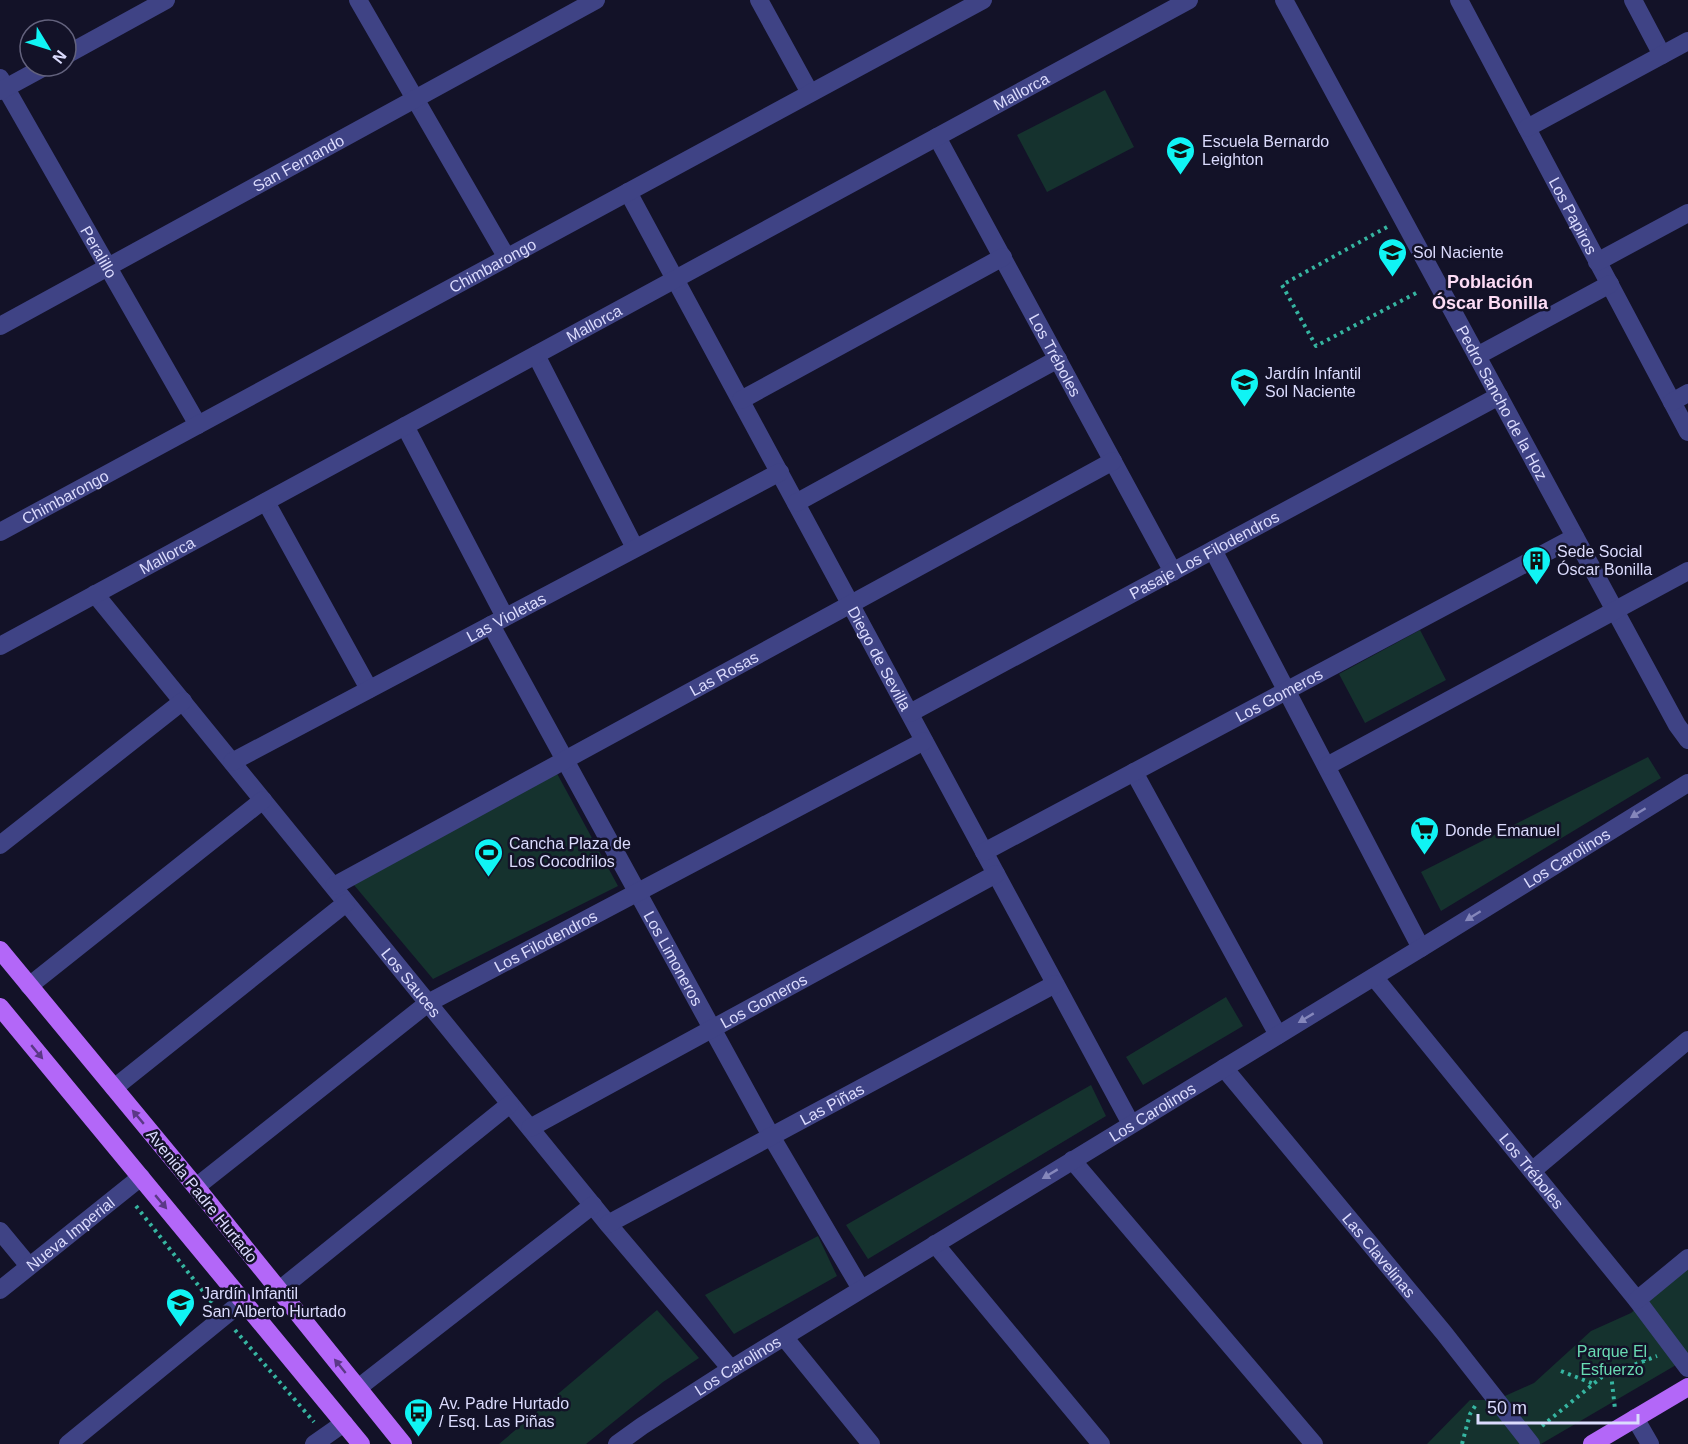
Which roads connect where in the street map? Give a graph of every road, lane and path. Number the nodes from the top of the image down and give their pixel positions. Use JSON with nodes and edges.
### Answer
{"nodes":[{"id":1,"x":166,"y":0,"type":"edge"},
{"id":2,"x":358,"y":0,"type":"edge"},
{"id":3,"x":596,"y":0,"type":"edge"},
{"id":4,"x":759,"y":0,"type":"edge"},
{"id":5,"x":983,"y":0,"type":"edge"},
{"id":6,"x":1189,"y":0,"type":"edge"},
{"id":7,"x":1284,"y":0,"type":"edge"},
{"id":8,"x":1459,"y":0,"type":"edge"},
{"id":9,"x":1633,"y":0,"type":"edge"},
{"id":10,"x":1688,"y":41,"type":"edge"},
{"id":11,"x":78,"y":48,"type":"edge"},
{"id":12,"x":1662,"y":55,"type":"junction"},
{"id":13,"x":20,"y":78,"type":"edge"},
{"id":14,"x":2,"y":86,"type":"edge"},
{"id":15,"x":810,"y":93,"type":"junction"},
{"id":16,"x":415,"y":99,"type":"junction"},
{"id":17,"x":1527,"y":128,"type":"junction"},
{"id":18,"x":938,"y":137,"type":"junction"},
{"id":19,"x":628,"y":192,"type":"junction"},
{"id":20,"x":1688,"y":213,"type":"edge"},
{"id":21,"x":1402,"y":218,"type":"junction"},
{"id":22,"x":1003,"y":257,"type":"junction"},
{"id":23,"x":507,"y":258,"type":"junction"},
{"id":24,"x":1597,"y":262,"type":"junction"},
{"id":25,"x":108,"y":267,"type":"junction"},
{"id":26,"x":675,"y":279,"type":"junction"},
{"id":27,"x":1437,"y":282,"type":"junction"},
{"id":28,"x":1610,"y":284,"type":"junction"},
{"id":29,"x":0,"y":326,"type":"edge"},
{"id":30,"x":536,"y":355,"type":"junction"},
{"id":31,"x":1477,"y":356,"type":"junction"},
{"id":32,"x":1058,"y":360,"type":"junction"},
{"id":33,"x":1688,"y":393,"type":"edge"},
{"id":34,"x":1499,"y":396,"type":"junction"},
{"id":35,"x":741,"y":400,"type":"junction"},
{"id":36,"x":1672,"y":402,"type":"junction"},
{"id":37,"x":198,"y":425,"type":"junction"},
{"id":38,"x":405,"y":426,"type":"junction"},
{"id":39,"x":1688,"y":432,"type":"edge"},
{"id":40,"x":1113,"y":461,"type":"junction"},
{"id":41,"x":780,"y":472,"type":"junction"},
{"id":42,"x":266,"y":502,"type":"junction"},
{"id":43,"x":796,"y":503,"type":"junction"},
{"id":44,"x":0,"y":532,"type":"edge"},
{"id":45,"x":1575,"y":537,"type":"junction"},
{"id":46,"x":635,"y":548,"type":"junction"},
{"id":47,"x":1213,"y":549,"type":"junction"},
{"id":48,"x":1688,"y":571,"type":"edge"},
{"id":49,"x":1173,"y":572,"type":"junction"},
{"id":50,"x":95,"y":594,"type":"junction"},
{"id":51,"x":851,"y":604,"type":"junction"},
{"id":52,"x":1615,"y":611,"type":"junction"},
{"id":53,"x":498,"y":621,"type":"junction"},
{"id":54,"x":0,"y":646,"type":"edge"},
{"id":55,"x":369,"y":689,"type":"junction"},
{"id":56,"x":1287,"y":691,"type":"junction"},
{"id":57,"x":183,"y":701,"type":"junction"},
{"id":58,"x":910,"y":714,"type":"junction"},
{"id":59,"x":1688,"y":740,"type":"edge"},
{"id":60,"x":924,"y":741,"type":"junction"},
{"id":61,"x":565,"y":760,"type":"junction"},
{"id":62,"x":232,"y":762,"type":"junction"},
{"id":63,"x":1326,"y":766,"type":"junction"},
{"id":64,"x":1134,"y":772,"type":"junction"},
{"id":65,"x":1688,"y":783,"type":"edge"},
{"id":66,"x":263,"y":800,"type":"junction"},
{"id":67,"x":0,"y":844,"type":"edge"},
{"id":68,"x":984,"y":852,"type":"junction"},
{"id":69,"x":996,"y":874,"type":"junction"},
{"id":70,"x":333,"y":886,"type":"junction"},
{"id":71,"x":637,"y":892,"type":"junction"},
{"id":72,"x":346,"y":903,"type":"junction"},
{"id":73,"x":1421,"y":948,"type":"junction"},
{"id":74,"x":0,"y":950,"type":"edge"},
{"id":75,"x":1374,"y":977,"type":"junction"},
{"id":76,"x":1056,"y":984,"type":"junction"},
{"id":77,"x":29,"y":986,"type":"junction"},
{"id":78,"x":428,"y":1003,"type":"junction"},
{"id":79,"x":0,"y":1007,"type":"edge"},
{"id":80,"x":712,"y":1029,"type":"junction"},
{"id":81,"x":1278,"y":1035,"type":"junction"},
{"id":82,"x":1688,"y":1041,"type":"edge"},
{"id":83,"x":1224,"y":1068,"type":"junction"},
{"id":84,"x":114,"y":1088,"type":"junction"},
{"id":85,"x":510,"y":1104,"type":"junction"},
{"id":86,"x":1131,"y":1124,"type":"junction"},
{"id":87,"x":530,"y":1128,"type":"junction"},
{"id":88,"x":771,"y":1137,"type":"junction"},
{"id":89,"x":1072,"y":1160,"type":"junction"},
{"id":90,"x":1532,"y":1171,"type":"junction"},
{"id":91,"x":141,"y":1177,"type":"junction"},
{"id":92,"x":196,"y":1187,"type":"junction"},
{"id":93,"x":593,"y":1205,"type":"junction"},
{"id":94,"x":608,"y":1224,"type":"junction"},
{"id":95,"x":0,"y":1231,"type":"edge"},
{"id":96,"x":934,"y":1244,"type":"junction"},
{"id":97,"x":1688,"y":1258,"type":"edge"},
{"id":98,"x":29,"y":1266,"type":"junction"},
{"id":99,"x":861,"y":1289,"type":"junction"},
{"id":100,"x":0,"y":1290,"type":"edge"},
{"id":101,"x":279,"y":1291,"type":"junction"},
{"id":102,"x":1637,"y":1300,"type":"junction"},
{"id":103,"x":243,"y":1301,"type":"junction"},
{"id":104,"x":784,"y":1337,"type":"junction"},
{"id":105,"x":1674,"y":1349,"type":"junction"},
{"id":106,"x":1688,"y":1368,"type":"edge"},
{"id":107,"x":731,"y":1369,"type":"junction"},
{"id":108,"x":1560,"y":1371,"type":"dead end"},
{"id":109,"x":1611,"y":1374,"type":"junction"},
{"id":110,"x":1594,"y":1384,"type":"junction"},
{"id":111,"x":1486,"y":1387,"type":"junction"},
{"id":112,"x":1688,"y":1387,"type":"edge"},
{"id":113,"x":358,"y":1388,"type":"junction"},
{"id":114,"x":1635,"y":1418,"type":"junction"},
{"id":115,"x":344,"y":1423,"type":"junction"},
{"id":116,"x":1616,"y":1429,"type":"junction"},
{"id":117,"x":1526,"y":1437,"type":"edge"},
{"id":118,"x":68,"y":1444,"type":"edge"},
{"id":119,"x":314,"y":1444,"type":"edge"},
{"id":120,"x":361,"y":1444,"type":"edge"},
{"id":121,"x":403,"y":1444,"type":"edge"},
{"id":122,"x":617,"y":1444,"type":"edge"},
{"id":123,"x":871,"y":1444,"type":"edge"},
{"id":124,"x":1101,"y":1444,"type":"edge"},
{"id":125,"x":1314,"y":1444,"type":"edge"},
{"id":126,"x":1462,"y":1444,"type":"edge"},
{"id":127,"x":1592,"y":1444,"type":"edge"},
{"id":128,"x":1650,"y":1444,"type":"edge"}],
"edges":[{"from":1,"to":11,"type":"street"},
{"from":2,"to":16,"type":"street"},
{"from":3,"to":16,"type":"street","name":"San Fernando"},
{"from":4,"to":15,"type":"street"},
{"from":5,"to":15,"type":"street","name":"Chimbarongo"},
{"from":6,"to":18,"type":"street","name":"Mallorca"},
{"from":7,"to":21,"type":"street","name":"Pedro Sancho de la Hoz"},
{"from":8,"to":17,"type":"street","name":"Los Papiros"},
{"from":9,"to":12,"type":"street"},
{"from":10,"to":12,"type":"street"},
{"from":12,"to":17,"type":"street"},
{"from":13,"to":14,"type":"street"},
{"from":14,"to":25,"type":"street","name":"Peralillo"},
{"from":15,"to":19,"type":"street","name":"Chimbarongo"},
{"from":16,"to":23,"type":"street"},
{"from":16,"to":25,"type":"street","name":"San Fernando"},
{"from":17,"to":24,"type":"street","name":"Los Papiros"},
{"from":18,"to":22,"type":"street","name":"Los Tréboles"},
{"from":18,"to":26,"type":"street","name":"Mallorca"},
{"from":19,"to":23,"type":"street","name":"Chimbarongo"},
{"from":19,"to":26,"type":"street","name":"Diego de Sevilla"},
{"from":20,"to":24,"type":"street"},
{"from":21,"to":27,"type":"street","name":"Pedro Sancho de la Hoz"},
{"from":21,"to":27,"type":"path"},
{"from":22,"to":32,"type":"street","name":"Los Tréboles"},
{"from":22,"to":35,"type":"street"},
{"from":23,"to":37,"type":"street","name":"Chimbarongo"},
{"from":24,"to":28,"type":"street","name":"Los Papiros"},
{"from":25,"to":29,"type":"street","name":"San Fernando"},
{"from":25,"to":37,"type":"street","name":"Peralillo"},
{"from":26,"to":30,"type":"street","name":"Mallorca"},
{"from":26,"to":35,"type":"street","name":"Diego de Sevilla"},
{"from":27,"to":31,"type":"street","name":"Pedro Sancho de la Hoz"},
{"from":28,"to":31,"type":"street"},
{"from":28,"to":36,"type":"street","name":"Los Papiros"},
{"from":30,"to":38,"type":"street","name":"Mallorca"},
{"from":30,"to":46,"type":"street"},
{"from":31,"to":34,"type":"street","name":"Pedro Sancho de la Hoz"},
{"from":32,"to":40,"type":"street","name":"Los Tréboles"},
{"from":32,"to":43,"type":"street"},
{"from":33,"to":36,"type":"street"},
{"from":34,"to":45,"type":"street","name":"Pedro Sancho de la Hoz"},
{"from":34,"to":47,"type":"street","name":"Pasaje Los Filodendros"},
{"from":35,"to":41,"type":"street","name":"Diego de Sevilla"},
{"from":36,"to":39,"type":"street","name":"Los Papiros"},
{"from":37,"to":44,"type":"street","name":"Chimbarongo"},
{"from":38,"to":42,"type":"street","name":"Mallorca"},
{"from":38,"to":53,"type":"street","name":"Los Limoneros"},
{"from":40,"to":49,"type":"street","name":"Los Tréboles"},
{"from":40,"to":51,"type":"street","name":"Las Rosas"},
{"from":41,"to":43,"type":"street","name":"Diego de Sevilla"},
{"from":41,"to":46,"type":"street","name":"Las Violetas"},
{"from":42,"to":50,"type":"street","name":"Mallorca"},
{"from":42,"to":55,"type":"street"},
{"from":43,"to":51,"type":"street","name":"Diego de Sevilla"},
{"from":45,"to":52,"type":"street","name":"Pedro Sancho de la Hoz"},
{"from":45,"to":56,"type":"street","name":"Los Gomeros"},
{"from":46,"to":53,"type":"street","name":"Las Violetas"},
{"from":47,"to":49,"type":"street","name":"Pasaje Los Filodendros"},
{"from":47,"to":56,"type":"street"},
{"from":48,"to":52,"type":"street"},
{"from":49,"to":58,"type":"street","name":"Pasaje Los Filodendros"},
{"from":50,"to":54,"type":"street","name":"Mallorca"},
{"from":50,"to":57,"type":"street","name":"Los Sauces"},
{"from":51,"to":58,"type":"street","name":"Diego de Sevilla"},
{"from":51,"to":61,"type":"street","name":"Las Rosas"},
{"from":52,"to":59,"type":"street","name":"Pedro Sancho de la Hoz"},
{"from":52,"to":63,"type":"street"},
{"from":53,"to":55,"type":"street","name":"Las Violetas"},
{"from":53,"to":61,"type":"street","name":"Los Limoneros"},
{"from":55,"to":62,"type":"street","name":"Las Violetas"},
{"from":56,"to":63,"type":"street"},
{"from":56,"to":64,"type":"street","name":"Los Gomeros"},
{"from":57,"to":62,"type":"street","name":"Los Sauces"},
{"from":57,"to":67,"type":"street"},
{"from":58,"to":60,"type":"street","name":"Diego de Sevilla"},
{"from":60,"to":68,"type":"street","name":"Diego de Sevilla"},
{"from":60,"to":71,"type":"street","name":"Los Filodendros"},
{"from":61,"to":70,"type":"street","name":"Las Rosas"},
{"from":61,"to":71,"type":"street","name":"Los Limoneros"},
{"from":62,"to":66,"type":"street","name":"Los Sauces"},
{"from":63,"to":73,"type":"street"},
{"from":64,"to":68,"type":"street","name":"Los Gomeros"},
{"from":64,"to":81,"type":"street"},
{"from":65,"to":73,"type":"street","name":"Los Carolinos","one_way":true},
{"from":66,"to":70,"type":"street","name":"Los Sauces"},
{"from":66,"to":77,"type":"street"},
{"from":68,"to":69,"type":"street","name":"Diego de Sevilla"},
{"from":69,"to":76,"type":"street","name":"Diego de Sevilla"},
{"from":69,"to":80,"type":"street","name":"Los Gomeros"},
{"from":70,"to":72,"type":"street","name":"Los Sauces"},
{"from":71,"to":78,"type":"street","name":"Los Filodendros"},
{"from":71,"to":80,"type":"street","name":"Los Limoneros"},
{"from":72,"to":78,"type":"street","name":"Los Sauces"},
{"from":72,"to":84,"type":"street"},
{"from":73,"to":75,"type":"street","name":"Los Carolinos"},
{"from":74,"to":77,"type":"main road","name":"Avenida Padre Hurtado"},
{"from":75,"to":81,"type":"street","name":"Los Carolinos","one_way":true},
{"from":75,"to":90,"type":"street","name":"Los Tréboles"},
{"from":76,"to":86,"type":"street","name":"Diego de Sevilla"},
{"from":76,"to":88,"type":"street","name":"Las Piñas"},
{"from":77,"to":84,"type":"main road","name":"Avenida Padre Hurtado"},
{"from":78,"to":85,"type":"street","name":"Los Sauces"},
{"from":78,"to":92,"type":"street","name":"Los Filodendros"},
{"from":79,"to":91,"type":"main road","one_way":true},
{"from":80,"to":87,"type":"street","name":"Los Gomeros"},
{"from":80,"to":88,"type":"street","name":"Los Limoneros"},
{"from":81,"to":83,"type":"street","name":"Los Carolinos"},
{"from":82,"to":90,"type":"street"},
{"from":83,"to":86,"type":"street","name":"Los Carolinos"},
{"from":83,"to":111,"type":"street","name":"Las Clavelinas"},
{"from":92,"to":84,"type":"main road","name":"Avenida Padre Hurtado","one_way":true},
{"from":85,"to":87,"type":"street","name":"Los Sauces"},
{"from":85,"to":101,"type":"street"},
{"from":86,"to":89,"type":"street","name":"Los Carolinos"},
{"from":87,"to":93,"type":"street","name":"Los Sauces"},
{"from":88,"to":94,"type":"street","name":"Las Piñas"},
{"from":88,"to":99,"type":"street","name":"Los Limoneros"},
{"from":89,"to":96,"type":"street","name":"Los Carolinos","one_way":true},
{"from":89,"to":125,"type":"street"},
{"from":90,"to":102,"type":"street","name":"Los Tréboles"},
{"from":91,"to":98,"type":"street","name":"Nueva Imperial"},
{"from":91,"to":103,"type":"main road","one_way":true},
{"from":92,"to":101,"type":"main road","name":"Avenida Padre Hurtado"},
{"from":93,"to":94,"type":"street","name":"Los Sauces"},
{"from":93,"to":113,"type":"street"},
{"from":94,"to":107,"type":"street","name":"Los Sauces"},
{"from":95,"to":98,"type":"street"},
{"from":96,"to":99,"type":"street","name":"Los Carolinos"},
{"from":96,"to":124,"type":"street"},
{"from":97,"to":102,"type":"street"},
{"from":98,"to":100,"type":"street","name":"Nueva Imperial"},
{"from":99,"to":104,"type":"street","name":"Los Carolinos"},
{"from":113,"to":101,"type":"main road","name":"Avenida Padre Hurtado","one_way":true},
{"from":102,"to":105,"type":"street","name":"Los Tréboles"},
{"from":103,"to":115,"type":"main road"},
{"from":103,"to":118,"type":"street"},
{"from":104,"to":107,"type":"street","name":"Los Carolinos"},
{"from":104,"to":123,"type":"street"},
{"from":105,"to":106,"type":"street","name":"Los Tréboles"},
{"from":105,"to":109,"type":"path"},
{"from":107,"to":122,"type":"street","name":"Los Carolinos"},
{"from":108,"to":110,"type":"path"},
{"from":109,"to":110,"type":"path"},
{"from":109,"to":116,"type":"path"},
{"from":110,"to":117,"type":"path"},
{"from":111,"to":117,"type":"street","name":"Las Clavelinas"},
{"from":111,"to":126,"type":"path"},
{"from":112,"to":114,"type":"main road"},
{"from":113,"to":121,"type":"main road","name":"Avenida Padre Hurtado"},
{"from":114,"to":116,"type":"main road"},
{"from":114,"to":128,"type":"street"},
{"from":115,"to":119,"type":"street"},
{"from":115,"to":120,"type":"main road"},
{"from":116,"to":127,"type":"main road"}]}
